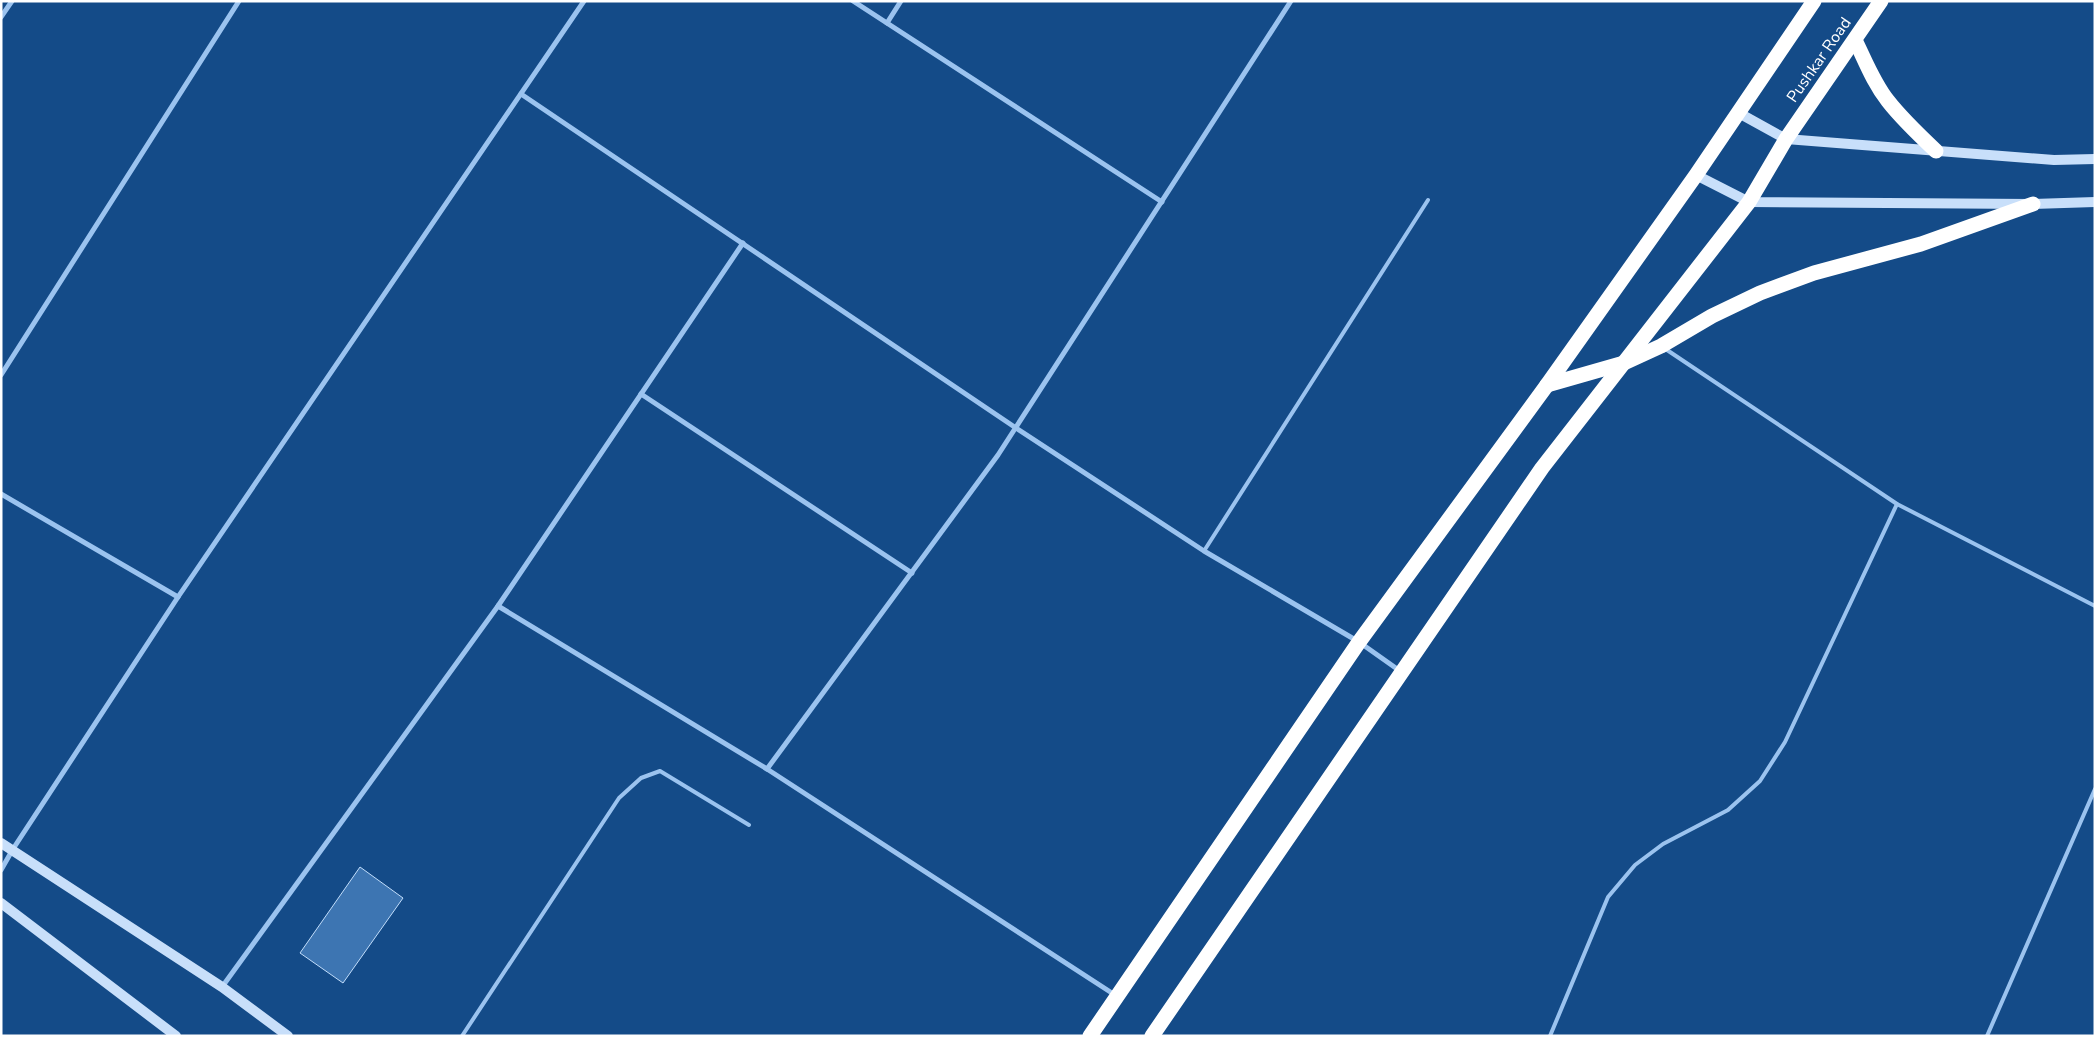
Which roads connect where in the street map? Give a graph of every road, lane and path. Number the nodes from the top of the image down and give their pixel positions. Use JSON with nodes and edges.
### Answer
{"nodes":[{"id":1,"x":12,"y":1,"type":"edge"},
{"id":2,"x":239,"y":1,"type":"edge"},
{"id":3,"x":584,"y":1,"type":"edge"},
{"id":4,"x":853,"y":1,"type":"edge"},
{"id":5,"x":901,"y":1,"type":"edge"},
{"id":6,"x":1292,"y":1,"type":"edge"},
{"id":7,"x":1881,"y":1,"type":"edge"},
{"id":8,"x":1810,"y":3,"type":"edge"},
{"id":9,"x":1,"y":16,"type":"edge"},
{"id":10,"x":887,"y":23,"type":"junction"},
{"id":11,"x":1855,"y":40,"type":"junction"},
{"id":12,"x":521,"y":94,"type":"junction"},
{"id":13,"x":1737,"y":112,"type":"junction"},
{"id":14,"x":1786,"y":139,"type":"junction"},
{"id":15,"x":1936,"y":151,"type":"junction"},
{"id":16,"x":2095,"y":159,"type":"edge"},
{"id":17,"x":1696,"y":175,"type":"junction"},
{"id":18,"x":1428,"y":200,"type":"dead end"},
{"id":19,"x":1162,"y":202,"type":"junction"},
{"id":20,"x":1749,"y":202,"type":"junction"},
{"id":21,"x":2095,"y":202,"type":"edge"},
{"id":22,"x":2033,"y":204,"type":"junction"},
{"id":23,"x":743,"y":244,"type":"junction"},
{"id":24,"x":1661,"y":346,"type":"junction"},
{"id":25,"x":1624,"y":363,"type":"junction"},
{"id":26,"x":1,"y":374,"type":"edge"},
{"id":27,"x":1547,"y":385,"type":"junction"},
{"id":28,"x":641,"y":394,"type":"junction"},
{"id":29,"x":1016,"y":428,"type":"junction"},
{"id":30,"x":1,"y":494,"type":"edge"},
{"id":31,"x":1897,"y":504,"type":"junction"},
{"id":32,"x":1204,"y":551,"type":"junction"},
{"id":33,"x":912,"y":573,"type":"junction"},
{"id":34,"x":178,"y":596,"type":"junction"},
{"id":35,"x":498,"y":606,"type":"junction"},
{"id":36,"x":2095,"y":606,"type":"edge"},
{"id":37,"x":1359,"y":642,"type":"junction"},
{"id":38,"x":1401,"y":672,"type":"junction"},
{"id":39,"x":768,"y":769,"type":"junction"},
{"id":40,"x":2095,"y":788,"type":"edge"},
{"id":41,"x":749,"y":825,"type":"dead end"},
{"id":42,"x":1,"y":843,"type":"edge"},
{"id":43,"x":13,"y":849,"type":"junction"},
{"id":44,"x":1,"y":870,"type":"edge"},
{"id":45,"x":1,"y":903,"type":"edge"},
{"id":46,"x":222,"y":987,"type":"junction"},
{"id":47,"x":1117,"y":996,"type":"junction"},
{"id":48,"x":176,"y":1036,"type":"edge"},
{"id":49,"x":288,"y":1036,"type":"edge"},
{"id":50,"x":462,"y":1036,"type":"edge"},
{"id":51,"x":1090,"y":1036,"type":"edge"},
{"id":52,"x":1152,"y":1036,"type":"edge"},
{"id":53,"x":1550,"y":1036,"type":"edge"},
{"id":54,"x":1987,"y":1036,"type":"edge"}],
"edges":[{"from":1,"to":9,"type":"street"},
{"from":2,"to":26,"type":"street"},
{"from":3,"to":12,"type":"street"},
{"from":4,"to":10,"type":"street"},
{"from":5,"to":10,"type":"street"},
{"from":6,"to":19,"type":"street"},
{"from":7,"to":11,"type":"highway","name":"Pushkar Road"},
{"from":8,"to":13,"type":"highway"},
{"from":10,"to":19,"type":"street"},
{"from":11,"to":14,"type":"highway","name":"Pushkar Road"},
{"from":11,"to":15,"type":"highway"},
{"from":12,"to":23,"type":"street"},
{"from":12,"to":34,"type":"street"},
{"from":13,"to":14,"type":"street"},
{"from":13,"to":17,"type":"highway"},
{"from":14,"to":15,"type":"street"},
{"from":14,"to":20,"type":"highway","name":"Pushkar Road"},
{"from":15,"to":16,"type":"street"},
{"from":17,"to":20,"type":"street"},
{"from":17,"to":27,"type":"highway"},
{"from":18,"to":32,"type":"lane"},
{"from":19,"to":29,"type":"street"},
{"from":20,"to":22,"type":"street"},
{"from":20,"to":25,"type":"highway","name":"Pushkar Road"},
{"from":21,"to":22,"type":"street"},
{"from":22,"to":24,"type":"highway"},
{"from":23,"to":28,"type":"street"},
{"from":23,"to":29,"type":"street"},
{"from":24,"to":25,"type":"highway"},
{"from":24,"to":31,"type":"lane"},
{"from":25,"to":27,"type":"highway"},
{"from":25,"to":38,"type":"highway","name":"Pushkar Road"},
{"from":27,"to":37,"type":"highway"},
{"from":28,"to":33,"type":"street"},
{"from":28,"to":35,"type":"street"},
{"from":29,"to":32,"type":"street"},
{"from":29,"to":33,"type":"street"},
{"from":30,"to":34,"type":"street"},
{"from":31,"to":36,"type":"lane"},
{"from":31,"to":53,"type":"lane"},
{"from":32,"to":37,"type":"street"},
{"from":33,"to":39,"type":"street"},
{"from":34,"to":43,"type":"street"},
{"from":35,"to":39,"type":"street"},
{"from":35,"to":46,"type":"street"},
{"from":37,"to":38,"type":"street"},
{"from":37,"to":47,"type":"highway"},
{"from":38,"to":52,"type":"highway","name":"Pushkar Road"},
{"from":39,"to":47,"type":"street"},
{"from":40,"to":54,"type":"lane"},
{"from":41,"to":50,"type":"lane"},
{"from":42,"to":43,"type":"street"},
{"from":43,"to":44,"type":"street"},
{"from":43,"to":46,"type":"street"},
{"from":45,"to":48,"type":"street"},
{"from":46,"to":49,"type":"street"},
{"from":47,"to":51,"type":"highway"}]}
